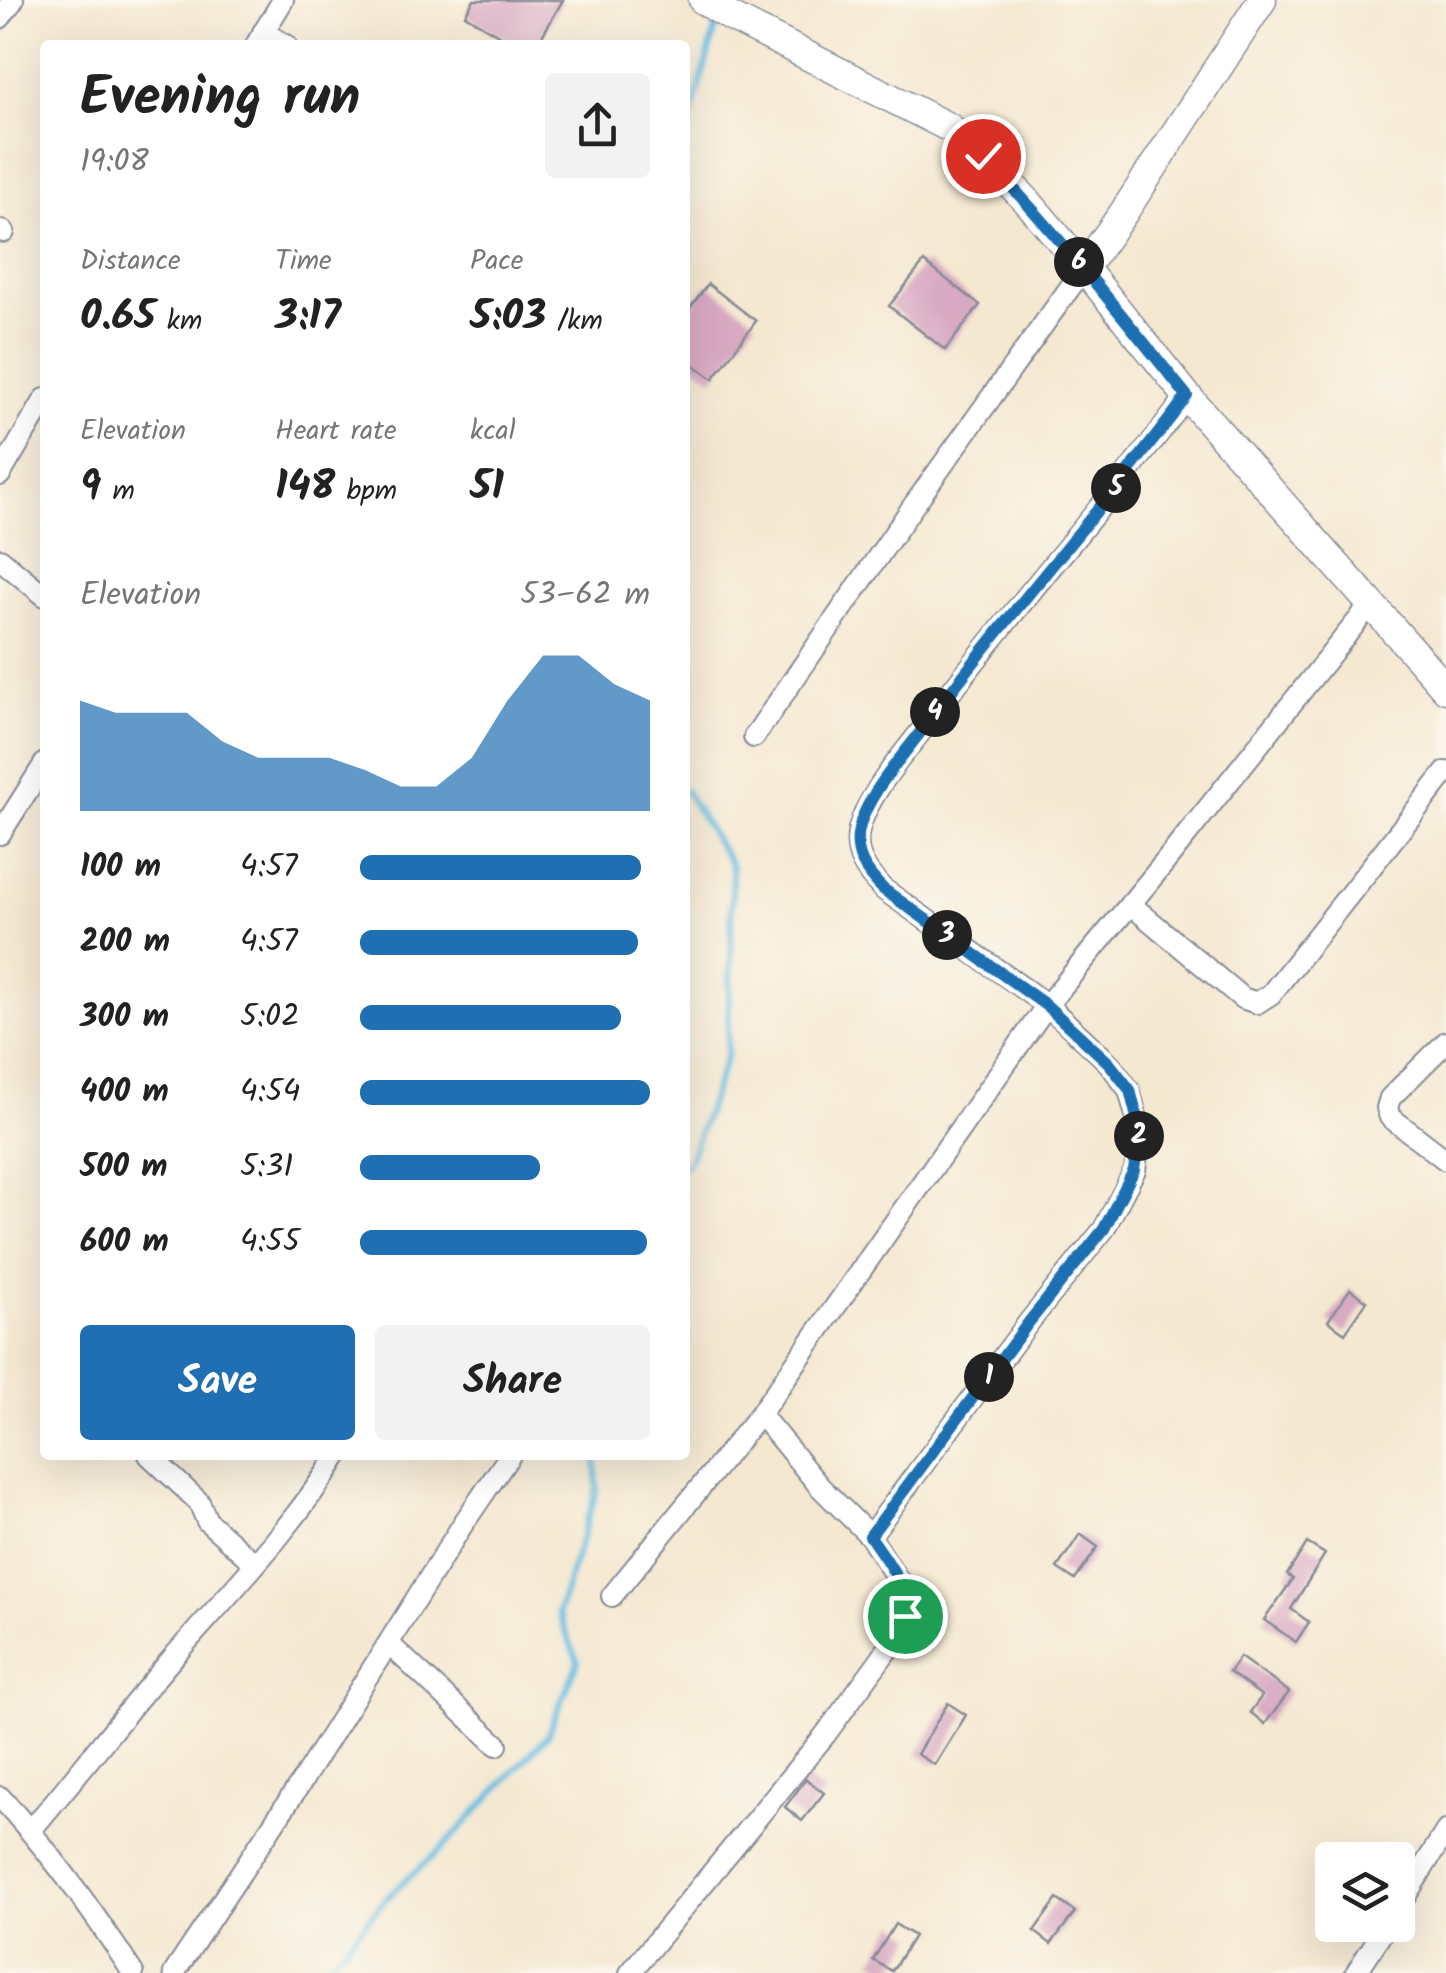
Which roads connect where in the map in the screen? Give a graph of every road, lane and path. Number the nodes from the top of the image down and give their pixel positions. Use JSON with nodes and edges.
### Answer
{"nodes":[{"id":1,"x":13,"y":0,"type":"edge"},
{"id":2,"x":282,"y":0,"type":"edge"},
{"id":3,"x":703,"y":0,"type":"edge"},
{"id":4,"x":1262,"y":0,"type":"edge"},
{"id":5,"x":0,"y":18,"type":"edge"},
{"id":6,"x":259,"y":38,"type":"edge"},
{"id":7,"x":1084,"y":268,"type":"junction"},
{"id":8,"x":1187,"y":396,"type":"junction"},
{"id":9,"x":40,"y":407,"type":"edge"},
{"id":10,"x":0,"y":475,"type":"edge"},
{"id":11,"x":0,"y":559,"type":"edge"},
{"id":12,"x":40,"y":592,"type":"edge"},
{"id":13,"x":1371,"y":604,"type":"junction"},
{"id":14,"x":1446,"y":688,"type":"edge"},
{"id":15,"x":754,"y":737,"type":"dead end"},
{"id":16,"x":40,"y":771,"type":"edge"},
{"id":17,"x":1446,"y":772,"type":"edge"},
{"id":18,"x":0,"y":834,"type":"edge"},
{"id":19,"x":1130,"y":904,"type":"junction"},
{"id":20,"x":1047,"y":1006,"type":"junction"},
{"id":21,"x":1446,"y":1042,"type":"edge"},
{"id":22,"x":1446,"y":1160,"type":"edge"},
{"id":23,"x":760,"y":1414,"type":"junction"},
{"id":24,"x":155,"y":1460,"type":"edge"},
{"id":25,"x":334,"y":1460,"type":"edge"},
{"id":26,"x":507,"y":1460,"type":"edge"},
{"id":27,"x":870,"y":1536,"type":"junction"},
{"id":28,"x":256,"y":1564,"type":"junction"},
{"id":29,"x":612,"y":1596,"type":"dead end"},
{"id":30,"x":389,"y":1644,"type":"junction"},
{"id":31,"x":497,"y":1745,"type":"dead end"},
{"id":32,"x":0,"y":1796,"type":"edge"},
{"id":33,"x":31,"y":1830,"type":"junction"},
{"id":34,"x":1446,"y":1831,"type":"edge"},
{"id":35,"x":1415,"y":1881,"type":"edge"},
{"id":36,"x":1376,"y":1942,"type":"edge"},
{"id":37,"x":132,"y":1973,"type":"edge"},
{"id":38,"x":174,"y":1973,"type":"edge"},
{"id":39,"x":630,"y":1973,"type":"edge"},
{"id":40,"x":1356,"y":1973,"type":"edge"}],
"edges":[{"from":1,"to":5,"type":"street"},
{"from":2,"to":6,"type":"street"},
{"from":3,"to":7,"type":"street"},
{"from":4,"to":7,"type":"street"},
{"from":7,"to":8,"type":"street"},
{"from":7,"to":15,"type":"street"},
{"from":8,"to":13,"type":"street"},
{"from":8,"to":20,"type":"street"},
{"from":9,"to":10,"type":"street"},
{"from":11,"to":12,"type":"street"},
{"from":13,"to":14,"type":"street"},
{"from":13,"to":19,"type":"street"},
{"from":16,"to":18,"type":"street"},
{"from":17,"to":19,"type":"street"},
{"from":19,"to":20,"type":"street"},
{"from":20,"to":23,"type":"street"},
{"from":20,"to":27,"type":"street"},
{"from":21,"to":22,"type":"street"},
{"from":23,"to":27,"type":"street"},
{"from":23,"to":29,"type":"street"},
{"from":24,"to":28,"type":"street"},
{"from":25,"to":28,"type":"street"},
{"from":26,"to":30,"type":"street"},
{"from":27,"to":39,"type":"street"},
{"from":28,"to":33,"type":"street"},
{"from":30,"to":31,"type":"street"},
{"from":30,"to":38,"type":"street"},
{"from":32,"to":33,"type":"street"},
{"from":33,"to":37,"type":"street"},
{"from":34,"to":35,"type":"street"},
{"from":36,"to":40,"type":"street"}]}
